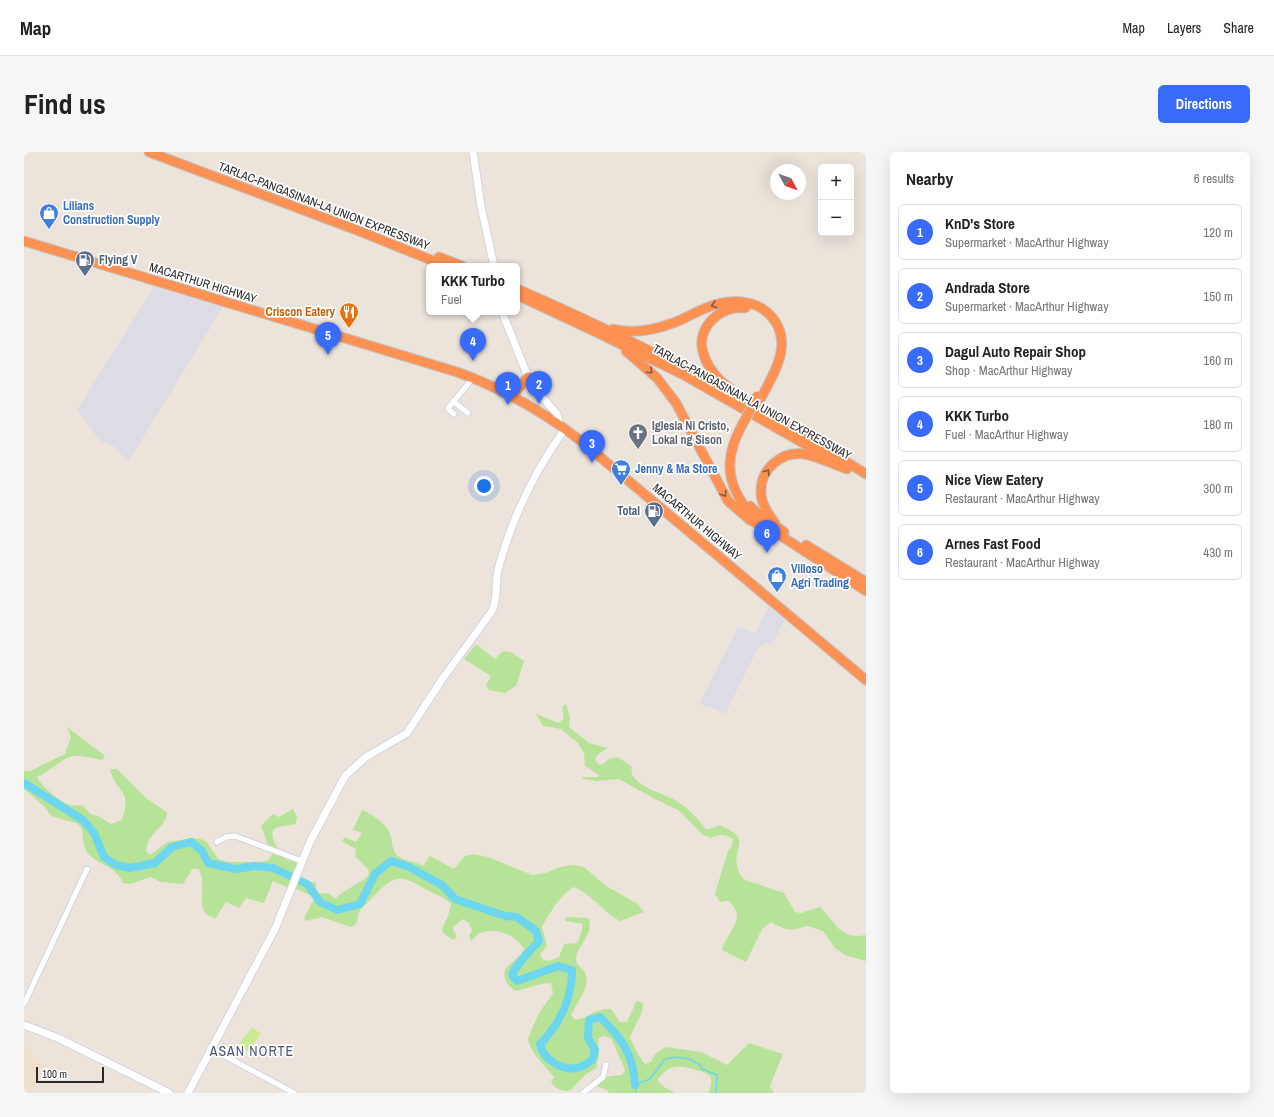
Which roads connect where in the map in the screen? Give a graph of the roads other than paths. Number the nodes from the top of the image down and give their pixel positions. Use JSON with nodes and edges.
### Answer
{"nodes":[{"id":1,"x":149,"y":152,"type":"edge"},
{"id":2,"x":166,"y":152,"type":"edge"},
{"id":3,"x":473,"y":152,"type":"edge"},
{"id":4,"x":24,"y":241,"type":"edge"},
{"id":5,"x":439,"y":263,"type":"edge"},
{"id":6,"x":454,"y":263,"type":"edge"},
{"id":7,"x":493,"y":263,"type":"edge"},
{"id":8,"x":520,"y":290,"type":"edge"},
{"id":9,"x":520,"y":296,"type":"edge"},
{"id":10,"x":503,"y":315,"type":"edge"},
{"id":11,"x":599,"y":329,"type":"junction"},
{"id":12,"x":528,"y":377,"type":"junction"},
{"id":13,"x":473,"y":378,"type":"junction"},
{"id":14,"x":511,"y":397,"type":"junction"},
{"id":15,"x":759,"y":397,"type":"junction"},
{"id":16,"x":453,"y":401,"type":"junction"},
{"id":17,"x":754,"y":406,"type":"junction"},
{"id":18,"x":468,"y":413,"type":"dead end"},
{"id":19,"x":454,"y":414,"type":"dead end"},
{"id":20,"x":562,"y":427,"type":"junction"},
{"id":21,"x":847,"y":469,"type":"junction"},
{"id":22,"x":866,"y":474,"type":"edge"},
{"id":23,"x":866,"y":481,"type":"edge"},
{"id":24,"x":781,"y":533,"type":"junction"},
{"id":25,"x":866,"y":582,"type":"edge"},
{"id":26,"x":866,"y":591,"type":"edge"},
{"id":27,"x":866,"y":680,"type":"edge"},
{"id":28,"x":218,"y":842,"type":"dead end"},
{"id":29,"x":302,"y":861,"type":"junction"},
{"id":30,"x":87,"y":869,"type":"dead end"},
{"id":31,"x":24,"y":1004,"type":"edge"},
{"id":32,"x":24,"y":1024,"type":"edge"},
{"id":33,"x":210,"y":1048,"type":"junction"},
{"id":34,"x":606,"y":1065,"type":"dead end"},
{"id":35,"x":169,"y":1093,"type":"edge"},
{"id":36,"x":188,"y":1093,"type":"edge"},
{"id":37,"x":294,"y":1093,"type":"edge"},
{"id":38,"x":583,"y":1093,"type":"edge"}],
"edges":[{"from":1,"to":5,"type":"highway","name":"TARLAC-PANGASINAN-LA UNION EXPRESSWAY"},
{"from":2,"to":6,"type":"highway","name":"TARLAC-PANGASINAN-LA UNION EXPRESSWAY"},
{"from":3,"to":7,"type":"street"},
{"from":4,"to":13,"type":"highway","name":"MACARTHUR HIGHWAY"},
{"from":8,"to":11,"type":"highway","name":"TARLAC-PANGASINAN-LA UNION EXPRESSWAY"},
{"from":9,"to":11,"type":"highway","name":"TARLAC-PANGASINAN-LA UNION EXPRESSWAY"},
{"from":10,"to":12,"type":"street"},
{"from":15,"to":11,"type":"highway","one_way":true},
{"from":11,"to":17,"type":"highway","name":"TARLAC-PANGASINAN-LA UNION EXPRESSWAY"},
{"from":11,"to":21,"type":"highway","name":"TARLAC-PANGASINAN-LA UNION EXPRESSWAY"},
{"from":11,"to":24,"type":"highway","one_way":true},
{"from":12,"to":14,"type":"highway"},
{"from":12,"to":20,"type":"street"},
{"from":13,"to":14,"type":"highway","name":"MACARTHUR HIGHWAY"},
{"from":13,"to":16,"type":"street"},
{"from":14,"to":20,"type":"highway","name":"MACARTHUR HIGHWAY"},
{"from":15,"to":17,"type":"highway"},
{"from":15,"to":24,"type":"highway"},
{"from":16,"to":18,"type":"street"},
{"from":16,"to":19,"type":"street"},
{"from":17,"to":22,"type":"highway","name":"TARLAC-PANGASINAN-LA UNION EXPRESSWAY"},
{"from":20,"to":27,"type":"highway","name":"MACARTHUR HIGHWAY"},
{"from":20,"to":29,"type":"street"},
{"from":21,"to":23,"type":"highway","name":"TARLAC-PANGASINAN-LA UNION EXPRESSWAY"},
{"from":24,"to":21,"type":"highway","one_way":true},
{"from":24,"to":25,"type":"highway"},
{"from":24,"to":26,"type":"highway"},
{"from":28,"to":29,"type":"street"},
{"from":29,"to":33,"type":"street"},
{"from":30,"to":31,"type":"street"},
{"from":32,"to":35,"type":"street"},
{"from":33,"to":36,"type":"street"},
{"from":33,"to":37,"type":"street"},
{"from":34,"to":38,"type":"street"}]}
